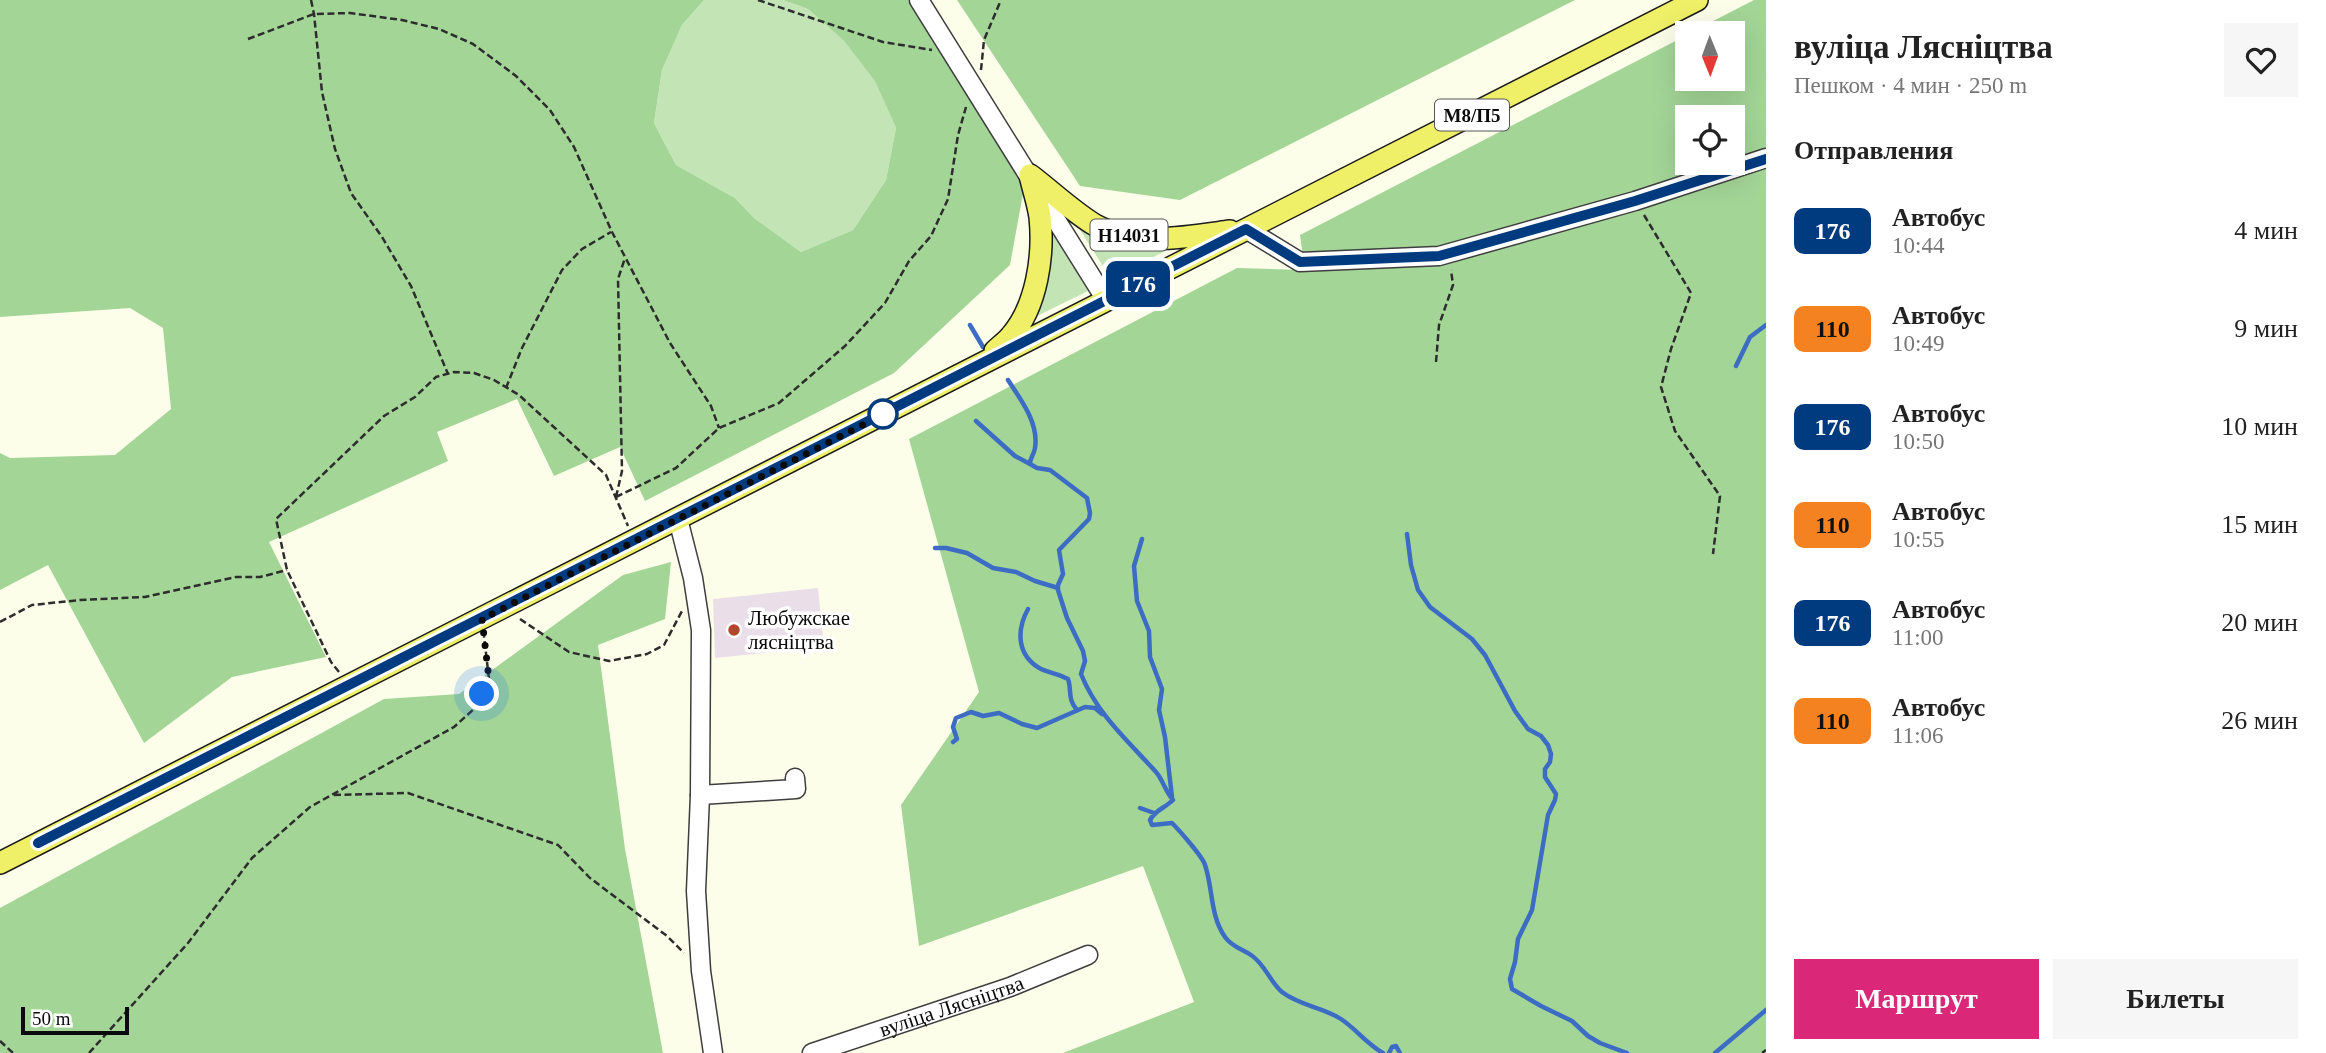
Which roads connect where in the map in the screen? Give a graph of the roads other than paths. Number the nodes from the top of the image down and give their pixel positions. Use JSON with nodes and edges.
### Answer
{"nodes":[{"id":1,"x":919,"y":0,"type":"edge"},
{"id":2,"x":1697,"y":0,"type":"edge"},
{"id":3,"x":1766,"y":159,"type":"edge"},
{"id":4,"x":1030,"y":175,"type":"junction"},
{"id":5,"x":1246,"y":229,"type":"junction"},
{"id":6,"x":1106,"y":300,"type":"junction"},
{"id":7,"x":980,"y":365,"type":"junction"},
{"id":8,"x":678,"y":519,"type":"junction"},
{"id":9,"x":795,"y":778,"type":"dead end"},
{"id":10,"x":701,"y":795,"type":"junction"},
{"id":11,"x":0,"y":863,"type":"edge"},
{"id":12,"x":1088,"y":955,"type":"dead end"},
{"id":13,"x":713,"y":1053,"type":"edge"},
{"id":14,"x":812,"y":1053,"type":"edge"}],
"edges":[{"from":1,"to":4,"type":"street","number":"Н14031"},
{"from":2,"to":5,"type":"main road","number":"М8/П5"},
{"from":3,"to":5,"type":"street"},
{"from":4,"to":5,"type":"main road","number":"Н14031"},
{"from":4,"to":6,"type":"street","number":"Н14031"},
{"from":4,"to":7,"type":"main road","number":"Н14031"},
{"from":5,"to":6,"type":"main road","number":"М8/П5"},
{"from":6,"to":7,"type":"main road","number":"М8/П5"},
{"from":7,"to":8,"type":"main road","number":"М8/П5"},
{"from":8,"to":10,"type":"street"},
{"from":8,"to":11,"type":"main road","number":"М8/П5"},
{"from":9,"to":10,"type":"street"},
{"from":10,"to":13,"type":"street"},
{"from":12,"to":14,"type":"street","name":"вуліца Лясніцтва"}]}
